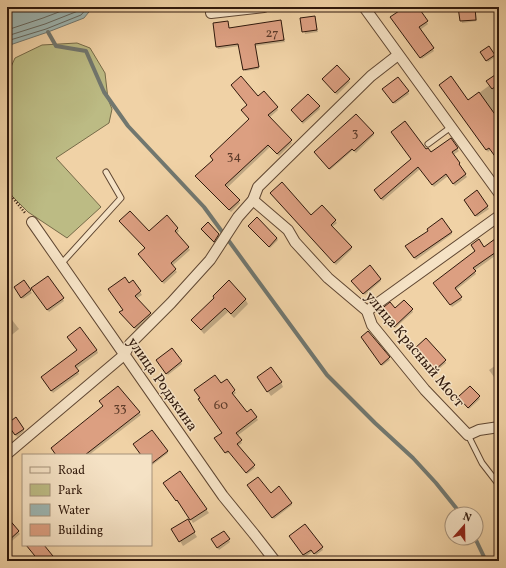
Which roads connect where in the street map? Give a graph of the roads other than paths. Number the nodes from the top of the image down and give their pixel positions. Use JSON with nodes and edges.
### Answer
{"nodes":[{"id":1,"x":264,"y":7,"type":"edge"},
{"id":2,"x":364,"y":7,"type":"edge"},
{"id":3,"x":211,"y":13,"type":"dead end"},
{"id":4,"x":398,"y":55,"type":"junction"},
{"id":5,"x":451,"y":127,"type":"junction"},
{"id":6,"x":428,"y":144,"type":"dead end"},
{"id":7,"x":106,"y":172,"type":"dead end"},
{"id":8,"x":499,"y":193,"type":"edge"},
{"id":9,"x":253,"y":200,"type":"junction"},
{"id":10,"x":499,"y":216,"type":"edge"},
{"id":11,"x":32,"y":222,"type":"road end"},
{"id":12,"x":61,"y":264,"type":"junction"},
{"id":13,"x":367,"y":311,"type":"junction"},
{"id":14,"x":124,"y":355,"type":"junction"},
{"id":15,"x":499,"y":427,"type":"edge"},
{"id":16,"x":468,"y":434,"type":"junction"},
{"id":17,"x":7,"y":454,"type":"edge"},
{"id":18,"x":499,"y":485,"type":"edge"},
{"id":19,"x":275,"y":561,"type":"edge"}],
"edges":[{"from":1,"to":3,"type":"street"},
{"from":2,"to":4,"type":"street"},
{"from":4,"to":5,"type":"street"},
{"from":4,"to":9,"type":"street"},
{"from":5,"to":6,"type":"lane"},
{"from":5,"to":8,"type":"street"},
{"from":7,"to":12,"type":"lane"},
{"from":9,"to":13,"type":"street","name":"улица Красный Мост"},
{"from":9,"to":14,"type":"street"},
{"from":10,"to":13,"type":"street"},
{"from":11,"to":12,"type":"street","name":"улица Родькина"},
{"from":12,"to":14,"type":"street","name":"улица Родькина"},
{"from":13,"to":16,"type":"street","name":"улица Красный Мост"},
{"from":14,"to":17,"type":"street"},
{"from":14,"to":19,"type":"street","name":"улица Родькина"},
{"from":15,"to":16,"type":"street"},
{"from":16,"to":18,"type":"lane"}]}
